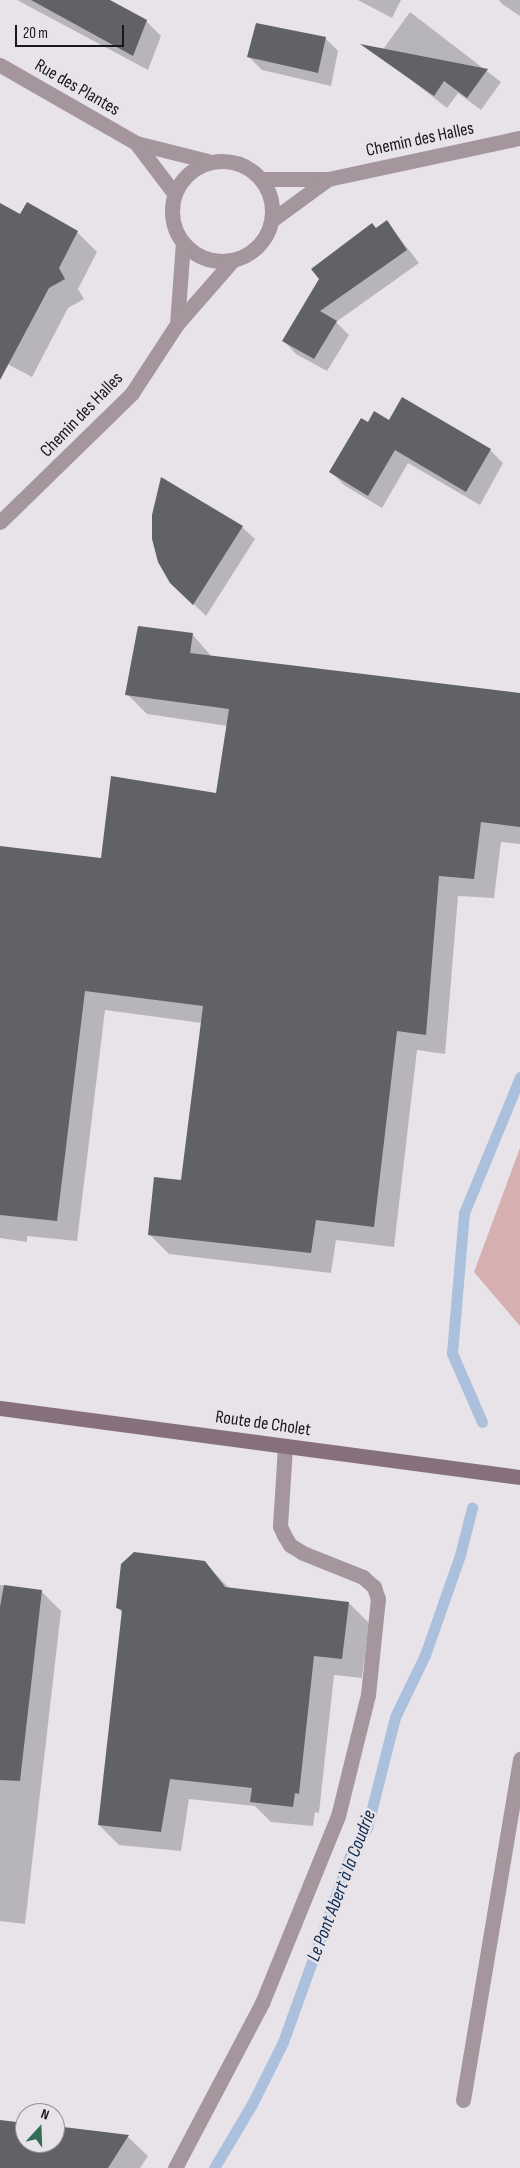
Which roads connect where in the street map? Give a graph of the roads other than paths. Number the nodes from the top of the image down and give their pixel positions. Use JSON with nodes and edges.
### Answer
{"nodes":[{"id":1,"x":0,"y":65,"type":"edge"},
{"id":2,"x":520,"y":138,"type":"edge"},
{"id":3,"x":136,"y":143,"type":"junction"},
{"id":4,"x":208,"y":161,"type":"junction"},
{"id":5,"x":263,"y":179,"type":"junction"},
{"id":6,"x":328,"y":179,"type":"junction"},
{"id":7,"x":174,"y":193,"type":"junction"},
{"id":8,"x":272,"y":220,"type":"junction"},
{"id":9,"x":183,"y":243,"type":"junction"},
{"id":10,"x":232,"y":261,"type":"junction"},
{"id":11,"x":177,"y":324,"type":"junction"},
{"id":12,"x":0,"y":522,"type":"edge"},
{"id":13,"x":0,"y":1408,"type":"edge"},
{"id":14,"x":285,"y":1446,"type":"junction"},
{"id":15,"x":520,"y":1478,"type":"edge"},
{"id":16,"x":520,"y":1759,"type":"edge"},
{"id":17,"x":463,"y":2100,"type":"dead end"},
{"id":18,"x":175,"y":2168,"type":"edge"}],
"edges":[{"from":1,"to":3,"type":"street","name":"Rue des Plantes"},
{"from":2,"to":6,"type":"street","name":"Chemin des Halles"},
{"from":3,"to":4,"type":"street","name":"Rue des Plantes"},
{"from":3,"to":7,"type":"street","name":"Rue des Plantes"},
{"from":4,"to":5,"type":"street"},
{"from":4,"to":7,"type":"street"},
{"from":5,"to":6,"type":"street","name":"Chemin des Halles"},
{"from":5,"to":8,"type":"street"},
{"from":6,"to":8,"type":"street","name":"Chemin des Halles"},
{"from":7,"to":9,"type":"street"},
{"from":8,"to":10,"type":"street"},
{"from":9,"to":10,"type":"street"},
{"from":9,"to":11,"type":"street","name":"Chemin des Halles"},
{"from":10,"to":11,"type":"street","name":"Chemin des Halles"},
{"from":11,"to":12,"type":"street","name":"Chemin des Halles"},
{"from":13,"to":14,"type":"main road","name":"Route de Cholet"},
{"from":14,"to":15,"type":"main road","name":"Route de Cholet"},
{"from":14,"to":18,"type":"street"},
{"from":16,"to":17,"type":"street"}]}
